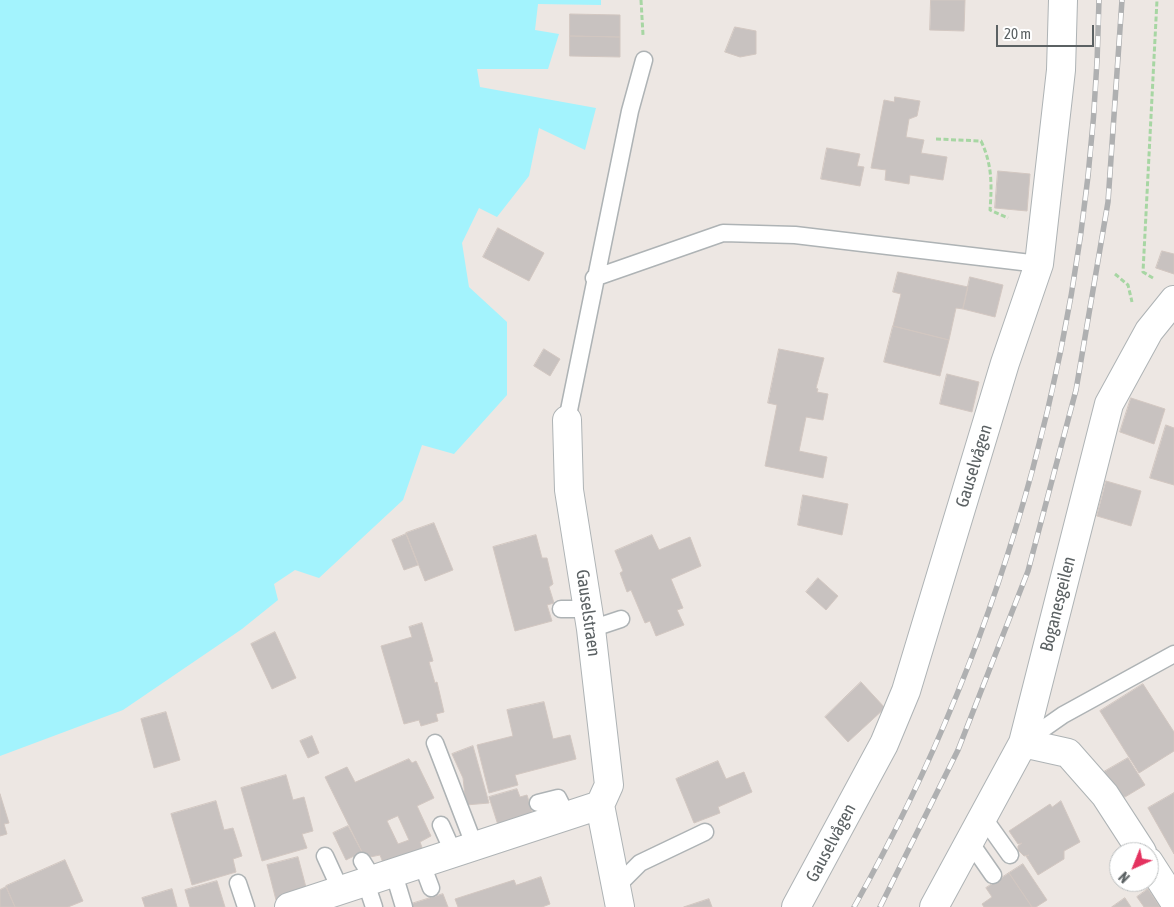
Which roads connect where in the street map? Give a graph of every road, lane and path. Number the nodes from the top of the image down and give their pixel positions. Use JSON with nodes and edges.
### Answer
{"nodes":[{"id":1,"x":641,"y":0,"type":"edge"},
{"id":2,"x":1063,"y":0,"type":"edge"},
{"id":3,"x":1157,"y":0,"type":"edge"},
{"id":4,"x":644,"y":60,"type":"joint"},
{"id":5,"x":936,"y":139,"type":"dead end"},
{"id":6,"x":1008,"y":218,"type":"dead end"},
{"id":7,"x":1039,"y":264,"type":"junction"},
{"id":8,"x":594,"y":278,"type":"junction"},
{"id":9,"x":1166,"y":291,"type":"edge"},
{"id":10,"x":567,"y":420,"type":"joint"},
{"id":11,"x":561,"y":609,"type":"dead end"},
{"id":12,"x":589,"y":619,"type":"junction"},
{"id":13,"x":621,"y":619,"type":"dead end"},
{"id":14,"x":1174,"y":654,"type":"edge"},
{"id":15,"x":435,"y":743,"type":"dead end"},
{"id":16,"x":1023,"y":743,"type":"junction"},
{"id":17,"x":538,"y":803,"type":"dead end"},
{"id":18,"x":600,"y":805,"type":"junction"},
{"id":19,"x":567,"y":816,"type":"junction"},
{"id":20,"x":983,"y":816,"type":"junction"},
{"id":21,"x":442,"y":825,"type":"dead end"},
{"id":22,"x":704,"y":832,"type":"dead end"},
{"id":23,"x":970,"y":842,"type":"junction"},
{"id":24,"x":1136,"y":842,"type":"edge"},
{"id":25,"x":465,"y":850,"type":"junction"},
{"id":26,"x":1010,"y":855,"type":"dead end"},
{"id":27,"x":325,"y":856,"type":"dead end"},
{"id":28,"x":993,"y":875,"type":"dead end"},
{"id":29,"x":1159,"y":878,"type":"edge"},
{"id":30,"x":374,"y":881,"type":"edge"},
{"id":31,"x":238,"y":883,"type":"dead end"},
{"id":32,"x":341,"y":891,"type":"junction"},
{"id":33,"x":618,"y":897,"type":"edge"},
{"id":34,"x":1174,"y":902,"type":"edge"},
{"id":35,"x":246,"y":907,"type":"edge"},
{"id":36,"x":289,"y":907,"type":"edge"},
{"id":37,"x":404,"y":907,"type":"edge"},
{"id":38,"x":796,"y":907,"type":"edge"},
{"id":39,"x":934,"y":907,"type":"edge"}],
"edges":[{"from":1,"to":4,"type":"path"},
{"from":2,"to":7,"type":"street","name":"Gauselvågen"},
{"from":3,"to":9,"type":"path"},
{"from":4,"to":8,"type":"lane"},
{"from":5,"to":6,"type":"path"},
{"from":7,"to":8,"type":"lane"},
{"from":7,"to":38,"type":"street","name":"Gauselvågen"},
{"from":8,"to":10,"type":"lane"},
{"from":9,"to":16,"type":"street","name":"Boganesgeilen"},
{"from":10,"to":12,"type":"street","name":"Gauselstraen"},
{"from":11,"to":12,"type":"lane"},
{"from":12,"to":13,"type":"lane"},
{"from":12,"to":18,"type":"street","name":"Gauselstraen"},
{"from":14,"to":16,"type":"lane"},
{"from":15,"to":25,"type":"lane"},
{"from":16,"to":20,"type":"street","name":"Boganesgeilen"},
{"from":16,"to":24,"type":"street"},
{"from":17,"to":19,"type":"lane"},
{"from":18,"to":19,"type":"street"},
{"from":18,"to":33,"type":"street"},
{"from":19,"to":25,"type":"street"},
{"from":20,"to":23,"type":"street","name":"Boganesgeilen"},
{"from":20,"to":26,"type":"lane"},
{"from":21,"to":25,"type":"lane"},
{"from":22,"to":33,"type":"lane"},
{"from":23,"to":28,"type":"lane"},
{"from":23,"to":39,"type":"street","name":"Boganesgeilen"},
{"from":25,"to":30,"type":"street"},
{"from":27,"to":32,"type":"lane"},
{"from":29,"to":34,"type":"street"},
{"from":30,"to":32,"type":"street"},
{"from":30,"to":37,"type":"lane"},
{"from":31,"to":35,"type":"lane"},
{"from":32,"to":36,"type":"street"}]}
